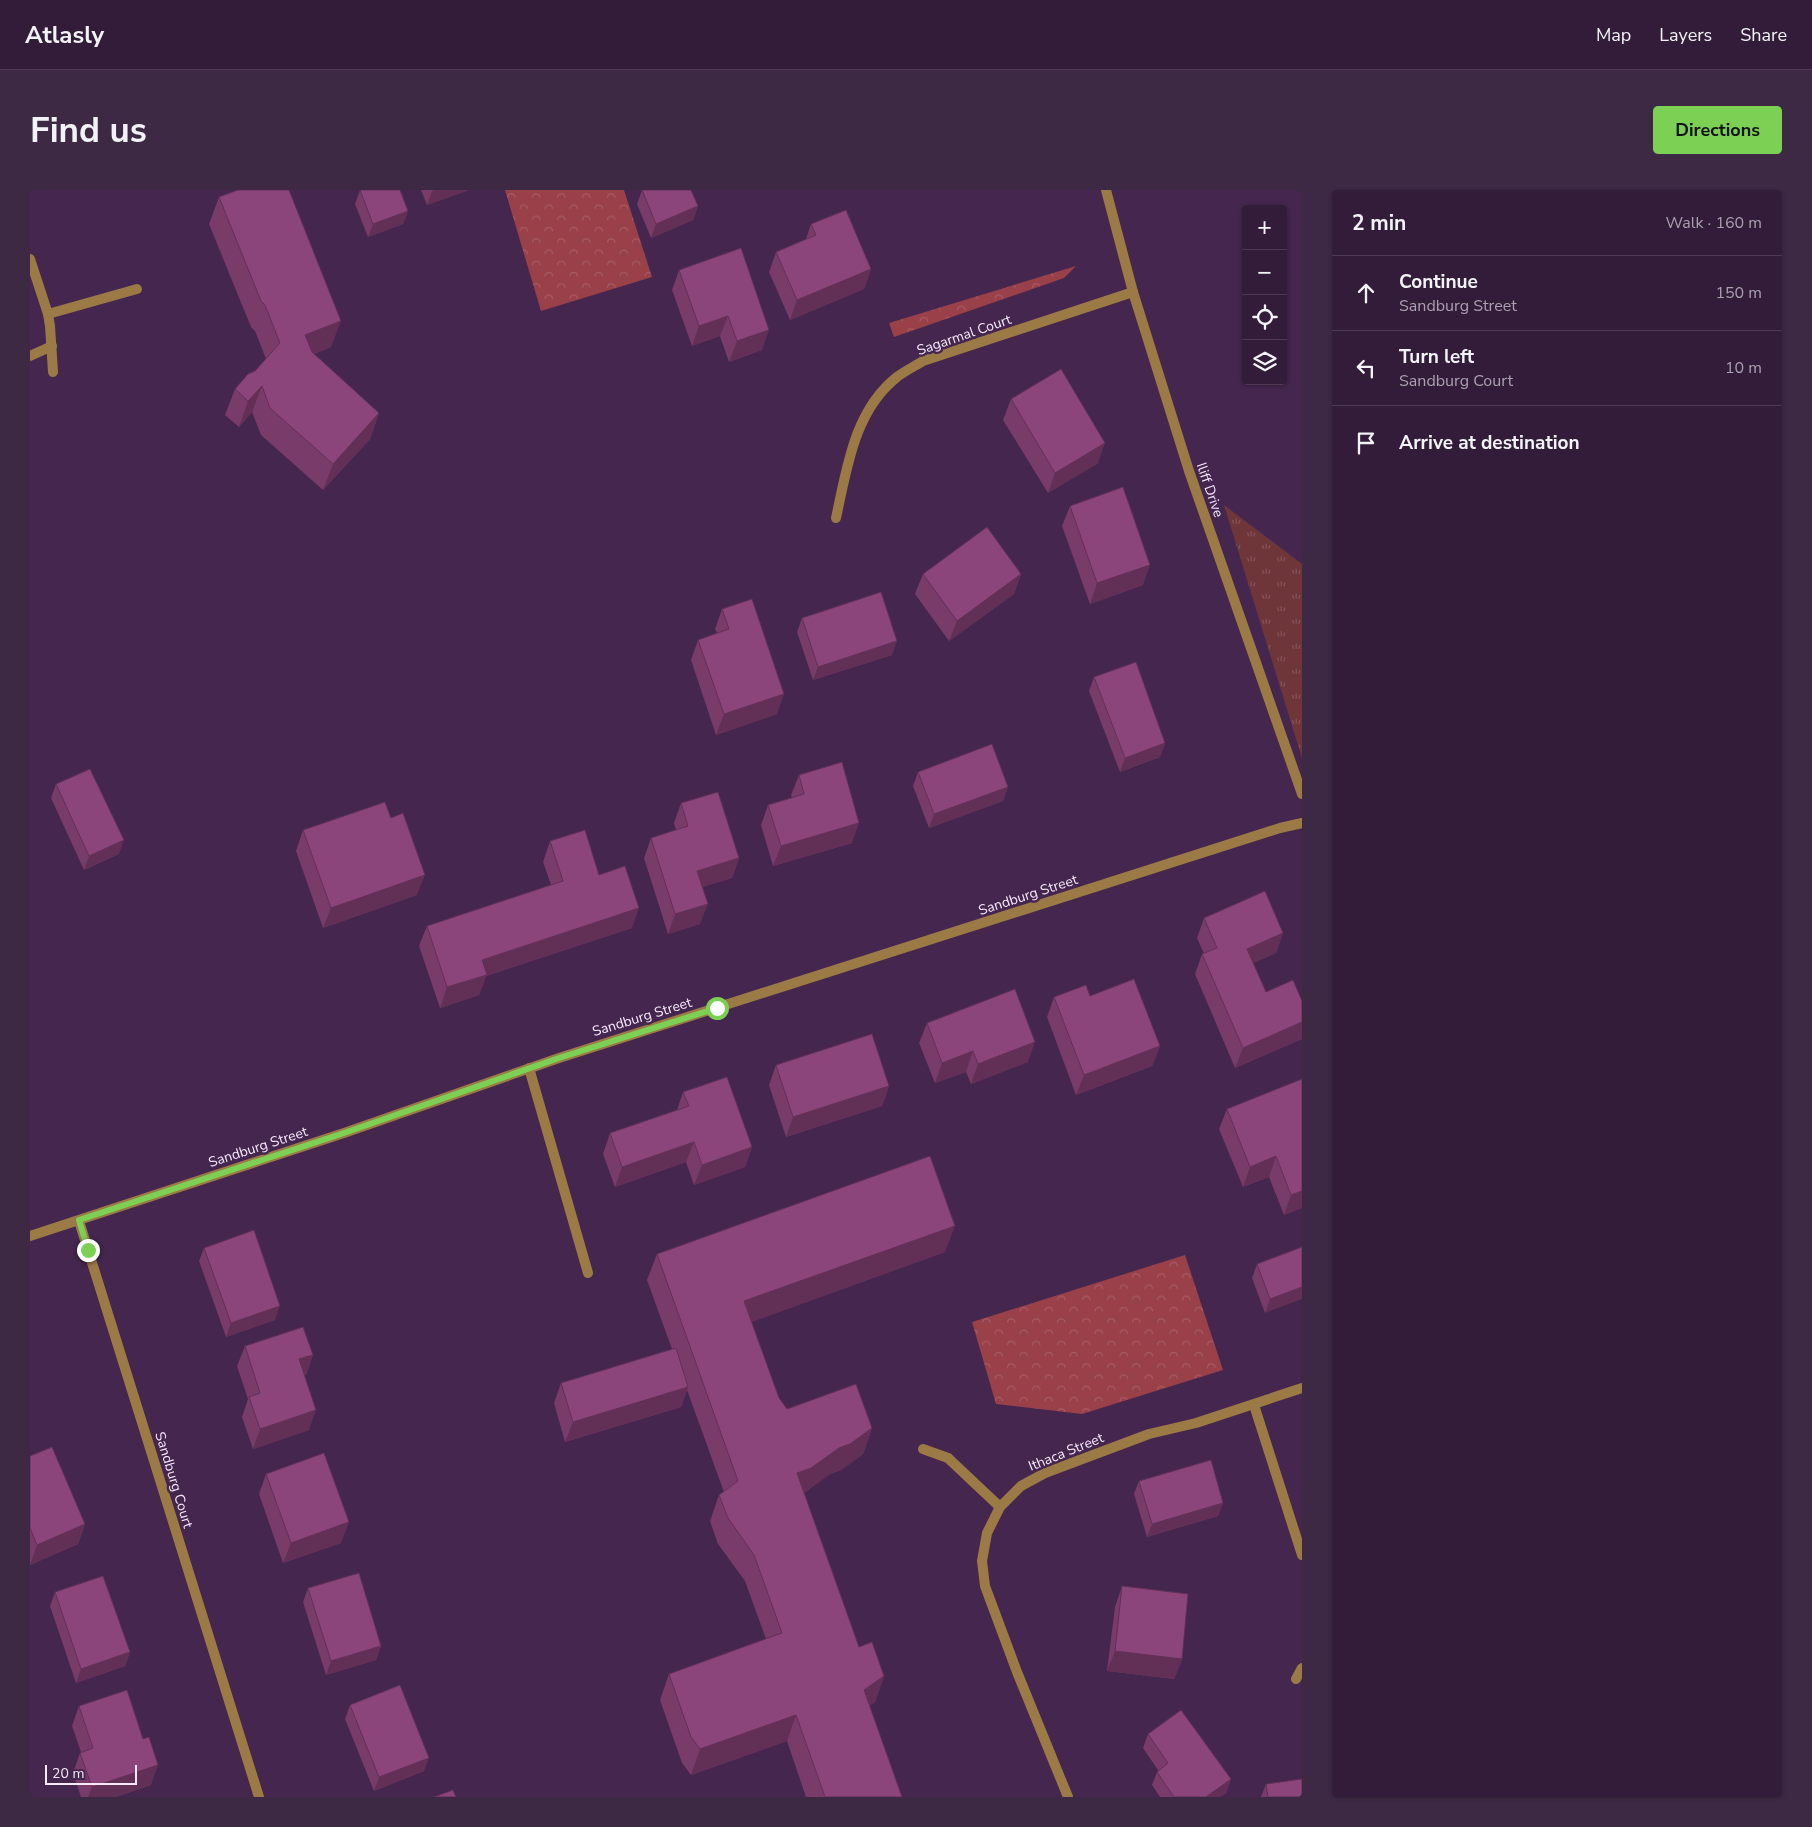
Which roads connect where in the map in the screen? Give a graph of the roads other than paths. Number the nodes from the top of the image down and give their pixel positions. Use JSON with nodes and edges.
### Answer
{"nodes":[{"id":1,"x":1106,"y":190,"type":"edge"},
{"id":2,"x":30,"y":259,"type":"edge"},
{"id":3,"x":137,"y":289,"type":"dead end"},
{"id":4,"x":1133,"y":292,"type":"junction"},
{"id":5,"x":48,"y":314,"type":"junction"},
{"id":6,"x":52,"y":346,"type":"junction"},
{"id":7,"x":30,"y":356,"type":"edge"},
{"id":8,"x":53,"y":372,"type":"dead end"},
{"id":9,"x":836,"y":518,"type":"dead end"},
{"id":10,"x":1302,"y":794,"type":"edge"},
{"id":11,"x":1302,"y":823,"type":"edge"},
{"id":12,"x":530,"y":1068,"type":"junction"},
{"id":13,"x":79,"y":1220,"type":"junction"},
{"id":14,"x":30,"y":1236,"type":"edge"},
{"id":15,"x":588,"y":1274,"type":"dead end"},
{"id":16,"x":1302,"y":1388,"type":"edge"},
{"id":17,"x":1254,"y":1405,"type":"junction"},
{"id":18,"x":923,"y":1449,"type":"dead end"},
{"id":19,"x":1000,"y":1506,"type":"junction"},
{"id":20,"x":1302,"y":1555,"type":"edge"},
{"id":21,"x":1302,"y":1668,"type":"edge"},
{"id":22,"x":1296,"y":1679,"type":"dead end"},
{"id":23,"x":259,"y":1797,"type":"edge"},
{"id":24,"x":1068,"y":1797,"type":"edge"}],
"edges":[{"from":1,"to":4,"type":"street","name":"Iliff Drive"},
{"from":2,"to":5,"type":"street"},
{"from":3,"to":5,"type":"street"},
{"from":4,"to":9,"type":"street","name":"Sagarmal Court"},
{"from":4,"to":10,"type":"street","name":"Iliff Drive"},
{"from":5,"to":6,"type":"street"},
{"from":6,"to":7,"type":"street"},
{"from":6,"to":8,"type":"street"},
{"from":11,"to":12,"type":"street","name":"Sandburg Street"},
{"from":12,"to":13,"type":"street","name":"Sandburg Street"},
{"from":12,"to":15,"type":"street"},
{"from":13,"to":14,"type":"street"},
{"from":13,"to":23,"type":"street","name":"Sandburg Court"},
{"from":16,"to":17,"type":"street","name":"Ithaca Street"},
{"from":17,"to":19,"type":"street","name":"Ithaca Street"},
{"from":17,"to":20,"type":"street"},
{"from":18,"to":19,"type":"street"},
{"from":19,"to":24,"type":"street","name":"Ithaca Street"},
{"from":21,"to":22,"type":"street"}]}
